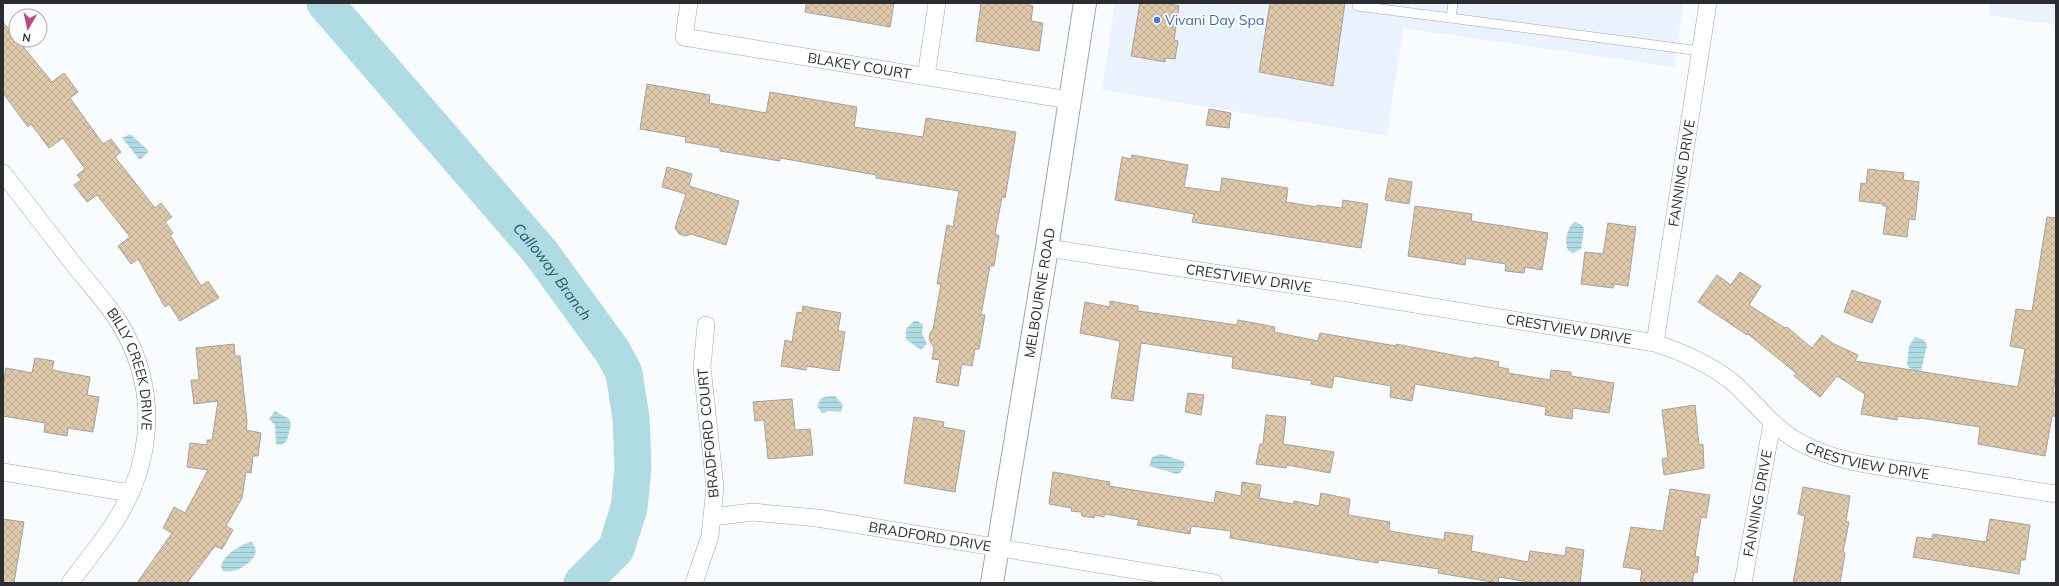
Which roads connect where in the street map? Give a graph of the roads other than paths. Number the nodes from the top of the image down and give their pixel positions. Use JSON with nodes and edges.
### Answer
{"nodes":[{"id":1,"x":689,"y":3,"type":"edge"},
{"id":2,"x":937,"y":3,"type":"edge"},
{"id":3,"x":1085,"y":3,"type":"edge"},
{"id":4,"x":1453,"y":3,"type":"edge"},
{"id":5,"x":1708,"y":3,"type":"edge"},
{"id":6,"x":1356,"y":6,"type":"dead end"},
{"id":7,"x":1451,"y":18,"type":"junction"},
{"id":8,"x":1700,"y":51,"type":"junction"},
{"id":9,"x":926,"y":76,"type":"junction"},
{"id":10,"x":1069,"y":100,"type":"junction"},
{"id":11,"x":3,"y":173,"type":"edge"},
{"id":12,"x":1047,"y":248,"type":"junction"},
{"id":13,"x":706,"y":325,"type":"dead end"},
{"id":14,"x":1655,"y":343,"type":"junction"},
{"id":15,"x":1772,"y":423,"type":"junction"},
{"id":16,"x":3,"y":472,"type":"edge"},
{"id":17,"x":130,"y":493,"type":"junction"},
{"id":18,"x":2056,"y":494,"type":"edge"},
{"id":19,"x":713,"y":516,"type":"junction"},
{"id":20,"x":998,"y":547,"type":"junction"},
{"id":21,"x":70,"y":583,"type":"edge"},
{"id":22,"x":694,"y":583,"type":"edge"},
{"id":23,"x":992,"y":583,"type":"edge"},
{"id":24,"x":1214,"y":583,"type":"edge"},
{"id":25,"x":1742,"y":583,"type":"edge"}],
"edges":[{"from":1,"to":9,"type":"street","name":"BLAKEY COURT"},
{"from":2,"to":9,"type":"street"},
{"from":3,"to":10,"type":"street","name":"MELBOURNE ROAD"},
{"from":4,"to":7,"type":"lane"},
{"from":5,"to":8,"type":"street","name":"FANNING DRIVE"},
{"from":6,"to":7,"type":"lane"},
{"from":7,"to":8,"type":"lane"},
{"from":8,"to":14,"type":"street","name":"FANNING DRIVE"},
{"from":9,"to":10,"type":"street","name":"BLAKEY COURT"},
{"from":10,"to":12,"type":"street","name":"MELBOURNE ROAD"},
{"from":11,"to":17,"type":"street","name":"BILLY CREEK DRIVE"},
{"from":12,"to":14,"type":"street","name":"CRESTVIEW DRIVE"},
{"from":12,"to":20,"type":"street","name":"MELBOURNE ROAD"},
{"from":13,"to":19,"type":"street","name":"BRADFORD COURT"},
{"from":14,"to":15,"type":"street","name":"CRESTVIEW DRIVE"},
{"from":15,"to":18,"type":"street","name":"CRESTVIEW DRIVE"},
{"from":15,"to":25,"type":"street","name":"FANNING DRIVE"},
{"from":16,"to":17,"type":"street"},
{"from":17,"to":21,"type":"street","name":"BILLY CREEK DRIVE"},
{"from":19,"to":20,"type":"street","name":"BRADFORD DRIVE"},
{"from":19,"to":22,"type":"street"},
{"from":20,"to":23,"type":"street","name":"MELBOURNE ROAD"},
{"from":20,"to":24,"type":"street","name":"BRADFORD DRIVE"}]}
